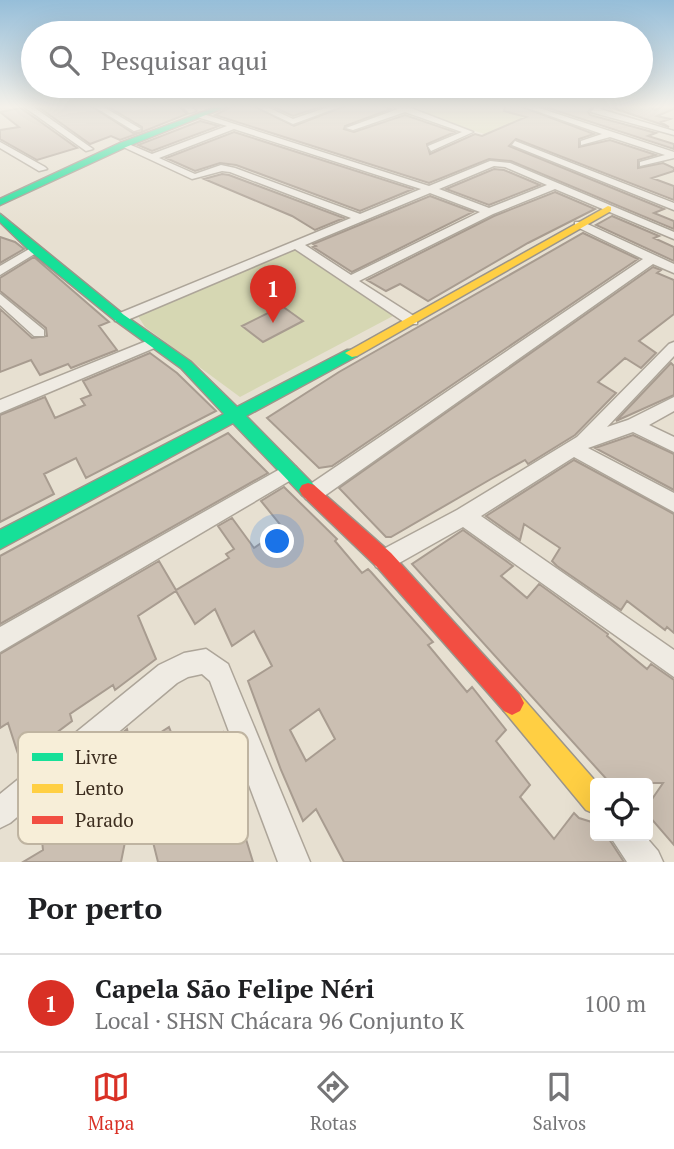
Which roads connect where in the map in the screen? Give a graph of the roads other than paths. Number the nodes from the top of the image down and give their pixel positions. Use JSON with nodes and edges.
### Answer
{"nodes":[{"id":1,"x":3,"y":146,"type":"edge"},
{"id":2,"x":85,"y":146,"type":"edge"},
{"id":3,"x":96,"y":146,"type":"edge"},
{"id":4,"x":119,"y":146,"type":"edge"},
{"id":5,"x":126,"y":146,"type":"edge"},
{"id":6,"x":181,"y":146,"type":"edge"},
{"id":7,"x":297,"y":146,"type":"edge"},
{"id":8,"x":436,"y":146,"type":"edge"},
{"id":9,"x":523,"y":146,"type":"edge"},
{"id":10,"x":649,"y":146,"type":"edge"},
{"id":11,"x":431,"y":148,"type":"dead end"},
{"id":12,"x":89,"y":149,"type":"junction"},
{"id":13,"x":674,"y":155,"type":"edge"},
{"id":14,"x":153,"y":157,"type":"junction"},
{"id":15,"x":643,"y":164,"type":"dead end"},
{"id":16,"x":54,"y":168,"type":"junction"},
{"id":17,"x":554,"y":186,"type":"junction"},
{"id":18,"x":429,"y":189,"type":"junction"},
{"id":19,"x":2,"y":199,"type":"edge"},
{"id":20,"x":674,"y":206,"type":"edge"},
{"id":21,"x":608,"y":209,"type":"junction"},
{"id":22,"x":489,"y":212,"type":"junction"},
{"id":23,"x":0,"y":217,"type":"edge"},
{"id":24,"x":357,"y":217,"type":"junction"},
{"id":25,"x":579,"y":224,"type":"junction"},
{"id":26,"x":674,"y":236,"type":"edge"},
{"id":27,"x":295,"y":244,"type":"junction"},
{"id":28,"x":35,"y":250,"type":"junction"},
{"id":29,"x":652,"y":258,"type":"junction"},
{"id":30,"x":674,"y":269,"type":"edge"},
{"id":31,"x":0,"y":271,"type":"edge"},
{"id":32,"x":349,"y":281,"type":"junction"},
{"id":33,"x":0,"y":298,"type":"edge"},
{"id":34,"x":120,"y":318,"type":"junction"},
{"id":35,"x":412,"y":321,"type":"junction"},
{"id":36,"x":38,"y":333,"type":"dead end"},
{"id":37,"x":154,"y":343,"type":"junction"},
{"id":38,"x":674,"y":346,"type":"edge"},
{"id":39,"x":674,"y":403,"type":"edge"},
{"id":40,"x":0,"y":407,"type":"edge"},
{"id":41,"x":236,"y":414,"type":"junction"},
{"id":42,"x":634,"y":425,"type":"junction"},
{"id":43,"x":578,"y":445,"type":"junction"},
{"id":44,"x":674,"y":445,"type":"edge"},
{"id":45,"x":289,"y":472,"type":"junction"},
{"id":46,"x":313,"y":493,"type":"junction"},
{"id":47,"x":674,"y":503,"type":"edge"},
{"id":48,"x":464,"y":516,"type":"junction"},
{"id":49,"x":0,"y":540,"type":"edge"},
{"id":50,"x":383,"y":560,"type":"junction"},
{"id":51,"x":0,"y":640,"type":"edge"},
{"id":52,"x":674,"y":665,"type":"edge"},
{"id":53,"x":98,"y":732,"type":"edge"},
{"id":54,"x":242,"y":732,"type":"edge"},
{"id":55,"x":248,"y":746,"type":"edge"},
{"id":56,"x":590,"y":795,"type":"edge"},
{"id":57,"x":18,"y":798,"type":"edge"},
{"id":58,"x":0,"y":813,"type":"edge"},
{"id":59,"x":629,"y":841,"type":"edge"},
{"id":60,"x":294,"y":862,"type":"edge"},
{"id":61,"x":647,"y":862,"type":"edge"}],
"edges":[{"from":1,"to":16,"type":"street"},
{"from":2,"to":12,"type":"street"},
{"from":3,"to":12,"type":"street"},
{"from":4,"to":16,"type":"street"},
{"from":5,"to":14,"type":"street"},
{"from":6,"to":14,"type":"street"},
{"from":7,"to":18,"type":"street"},
{"from":8,"to":11,"type":"street"},
{"from":9,"to":20,"type":"street"},
{"from":10,"to":13,"type":"street"},
{"from":12,"to":16,"type":"street"},
{"from":13,"to":15,"type":"street"},
{"from":14,"to":24,"type":"street"},
{"from":16,"to":19,"type":"street"},
{"from":17,"to":18,"type":"street"},
{"from":17,"to":21,"type":"street"},
{"from":17,"to":22,"type":"street"},
{"from":18,"to":22,"type":"street"},
{"from":18,"to":24,"type":"street"},
{"from":21,"to":25,"type":"street"},
{"from":21,"to":26,"type":"street"},
{"from":22,"to":32,"type":"street"},
{"from":23,"to":28,"type":"street"},
{"from":24,"to":27,"type":"street"},
{"from":25,"to":29,"type":"street"},
{"from":25,"to":35,"type":"street"},
{"from":27,"to":32,"type":"street"},
{"from":27,"to":34,"type":"street"},
{"from":28,"to":31,"type":"street"},
{"from":28,"to":34,"type":"street"},
{"from":29,"to":30,"type":"street"},
{"from":29,"to":46,"type":"street"},
{"from":32,"to":35,"type":"street"},
{"from":33,"to":36,"type":"street"},
{"from":34,"to":37,"type":"street"},
{"from":35,"to":41,"type":"street"},
{"from":37,"to":40,"type":"street"},
{"from":37,"to":41,"type":"street"},
{"from":38,"to":43,"type":"street"},
{"from":39,"to":42,"type":"street"},
{"from":41,"to":45,"type":"street"},
{"from":41,"to":49,"type":"street"},
{"from":42,"to":43,"type":"street"},
{"from":42,"to":44,"type":"street"},
{"from":43,"to":47,"type":"street"},
{"from":43,"to":48,"type":"street"},
{"from":45,"to":46,"type":"street"},
{"from":45,"to":51,"type":"street"},
{"from":46,"to":50,"type":"street"},
{"from":48,"to":50,"type":"street"},
{"from":48,"to":52,"type":"street"},
{"from":50,"to":56,"type":"street"},
{"from":53,"to":54,"type":"street"},
{"from":55,"to":60,"type":"street"},
{"from":57,"to":58,"type":"street"},
{"from":59,"to":61,"type":"street"}]}
